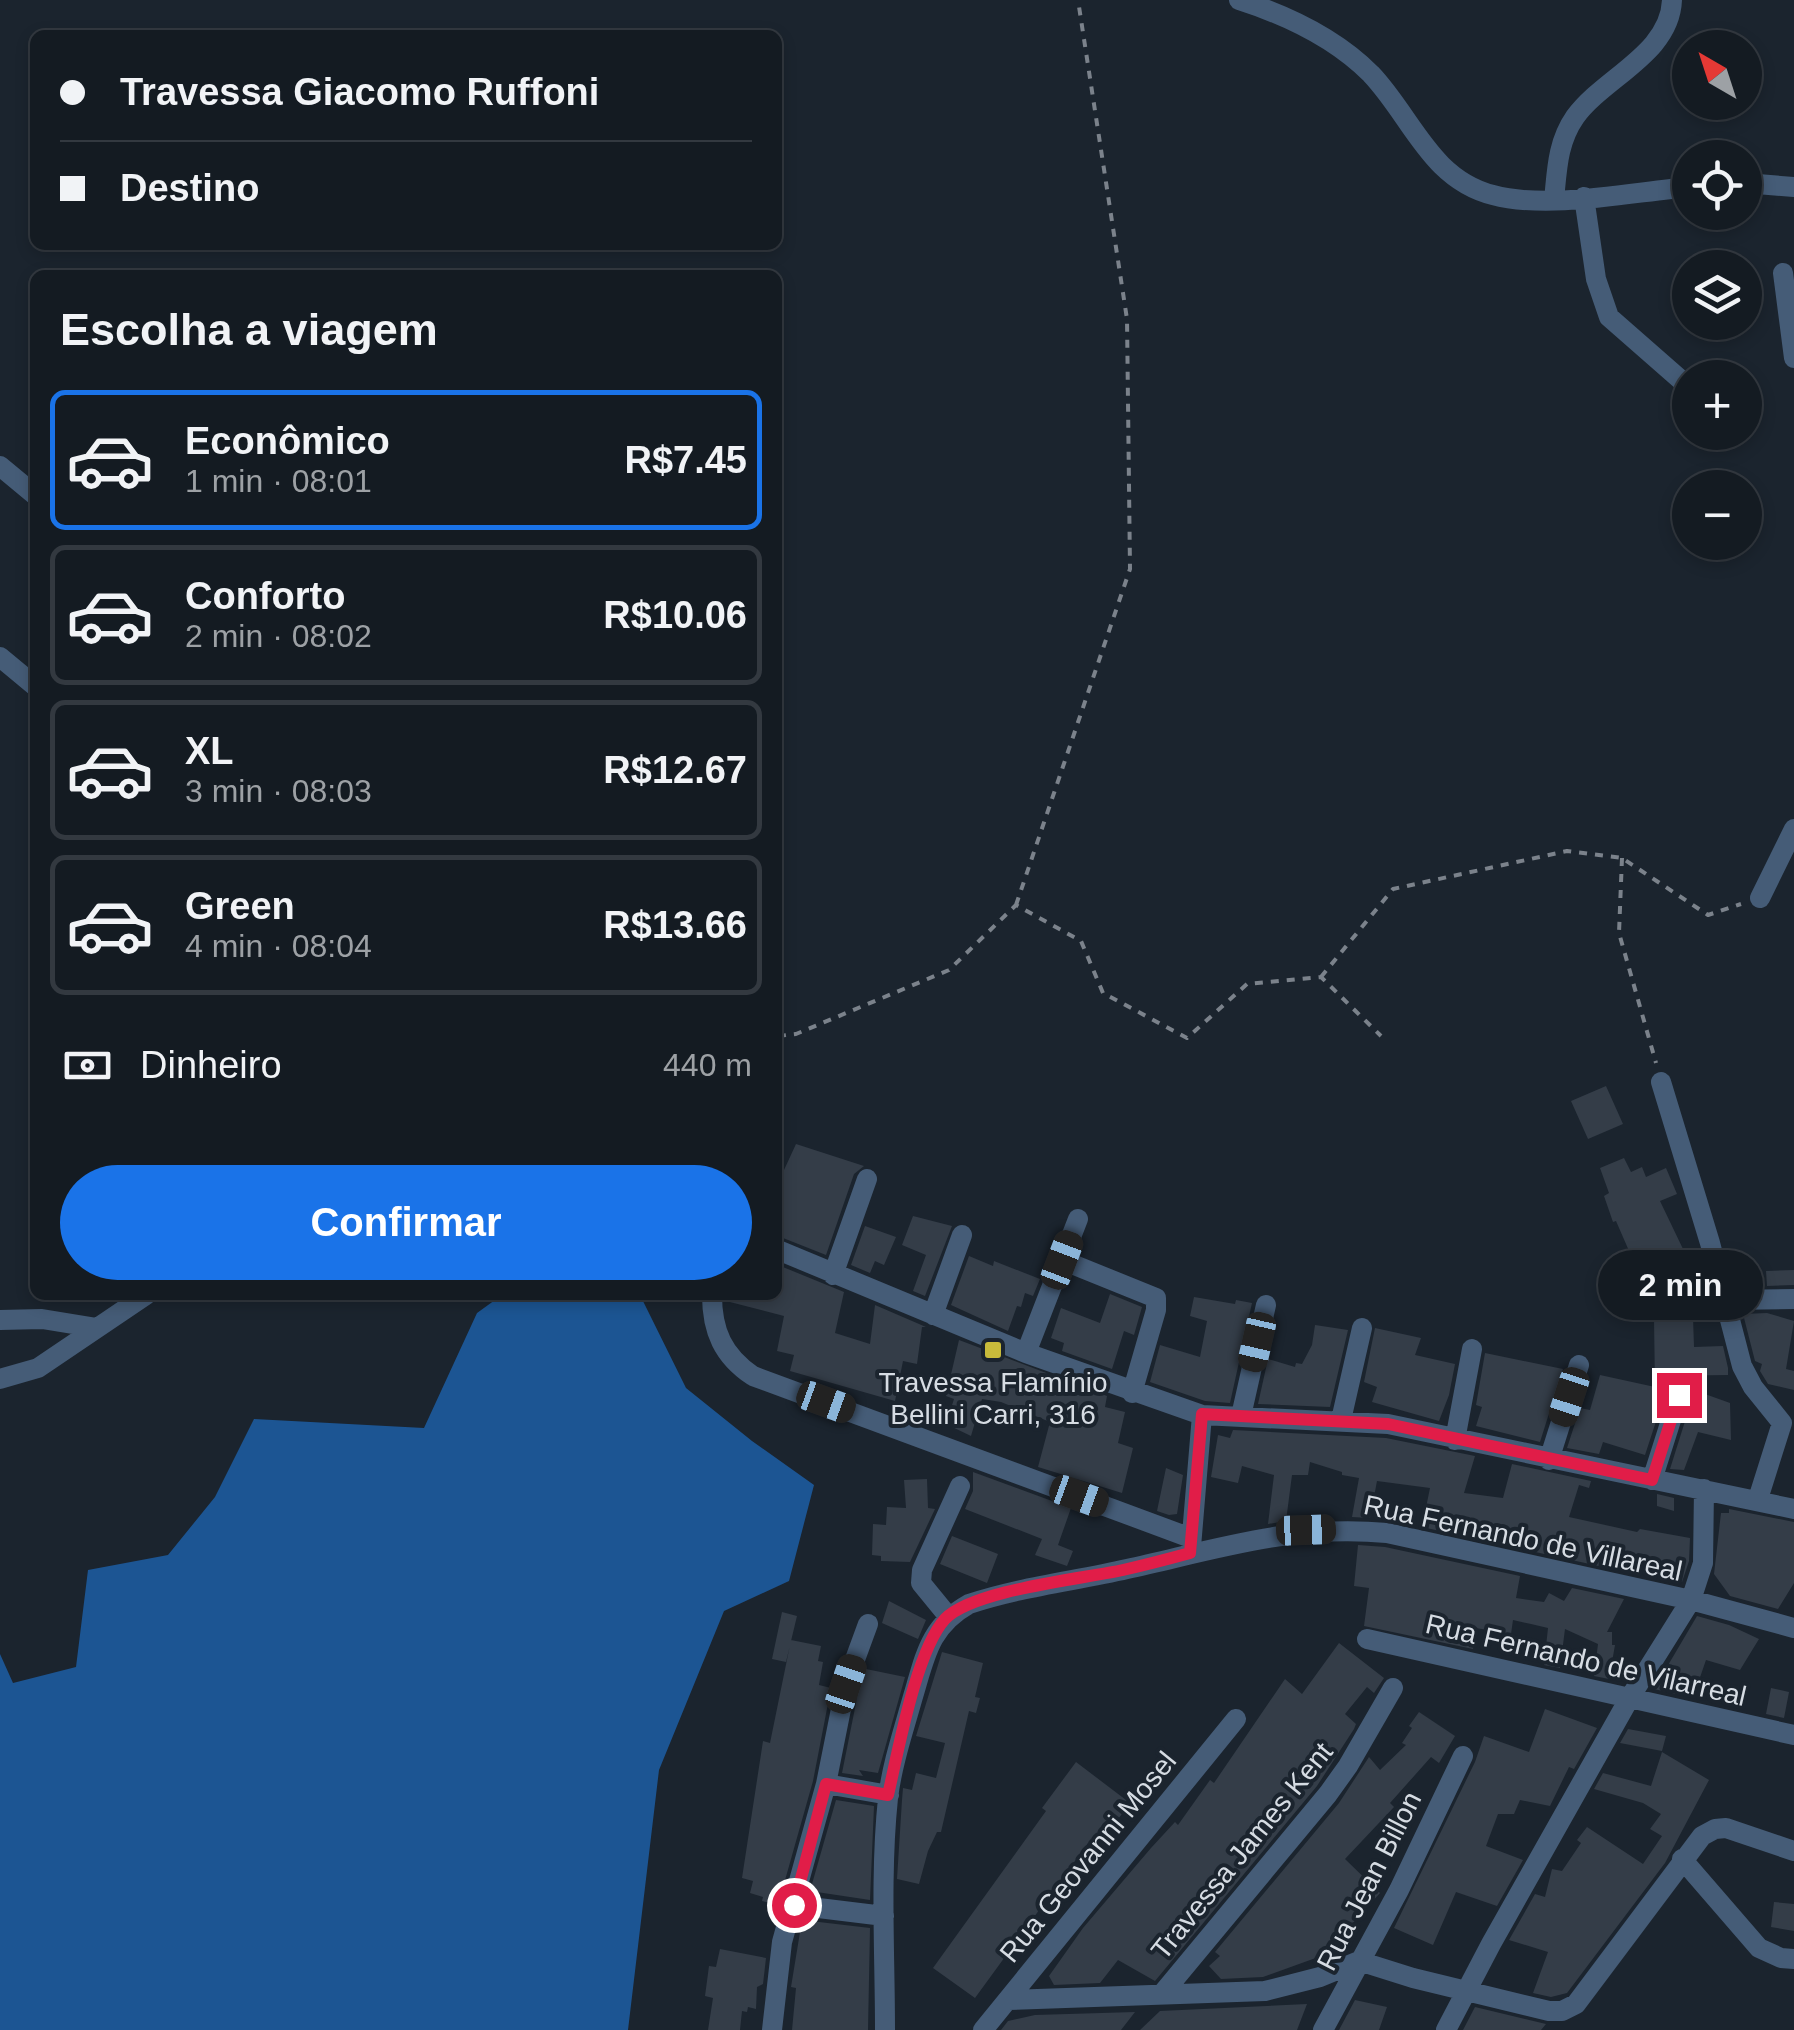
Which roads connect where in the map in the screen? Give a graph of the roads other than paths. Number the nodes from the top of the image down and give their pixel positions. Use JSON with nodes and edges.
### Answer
{"nodes":[{"id":1,"x":1239,"y":0,"type":"edge"},
{"id":2,"x":1672,"y":0,"type":"edge"},
{"id":3,"x":1762,"y":185,"type":"edge"},
{"id":4,"x":1794,"y":188,"type":"edge"},
{"id":5,"x":1672,"y":189,"type":"edge"},
{"id":6,"x":1584,"y":197,"type":"junction"},
{"id":7,"x":1554,"y":200,"type":"junction"},
{"id":8,"x":1782,"y":273,"type":"dead end"},
{"id":9,"x":1794,"y":358,"type":"edge"},
{"id":10,"x":1672,"y":372,"type":"edge"},
{"id":11,"x":0,"y":466,"type":"edge"},
{"id":12,"x":30,"y":491,"type":"edge"},
{"id":13,"x":0,"y":657,"type":"edge"},
{"id":14,"x":30,"y":682,"type":"edge"},
{"id":15,"x":1794,"y":828,"type":"edge"},
{"id":16,"x":1760,"y":898,"type":"road end"},
{"id":17,"x":1661,"y":1082,"type":"road end"},
{"id":18,"x":867,"y":1179,"type":"dead end"},
{"id":19,"x":1078,"y":1219,"type":"dead end"},
{"id":20,"x":962,"y":1236,"type":"dead end"},
{"id":21,"x":782,"y":1252,"type":"edge"},
{"id":22,"x":1062,"y":1260,"type":"junction"},
{"id":23,"x":833,"y":1275,"type":"junction"},
{"id":24,"x":1794,"y":1298,"type":"edge"},
{"id":25,"x":139,"y":1300,"type":"edge"},
{"id":26,"x":712,"y":1300,"type":"edge"},
{"id":27,"x":1726,"y":1300,"type":"junction"},
{"id":28,"x":1266,"y":1306,"type":"dead end"},
{"id":29,"x":932,"y":1315,"type":"junction"},
{"id":30,"x":0,"y":1320,"type":"edge"},
{"id":31,"x":97,"y":1328,"type":"junction"},
{"id":32,"x":1362,"y":1328,"type":"dead end"},
{"id":33,"x":1472,"y":1349,"type":"dead end"},
{"id":34,"x":1026,"y":1353,"type":"junction"},
{"id":35,"x":1579,"y":1365,"type":"dead end"},
{"id":36,"x":0,"y":1379,"type":"edge"},
{"id":37,"x":1132,"y":1392,"type":"junction"},
{"id":38,"x":1679,"y":1395,"type":"dead end"},
{"id":39,"x":1202,"y":1414,"type":"junction"},
{"id":40,"x":1240,"y":1416,"type":"junction"},
{"id":41,"x":1341,"y":1420,"type":"junction"},
{"id":42,"x":1455,"y":1440,"type":"junction"},
{"id":43,"x":1549,"y":1460,"type":"junction"},
{"id":44,"x":1652,"y":1480,"type":"junction"},
{"id":45,"x":960,"y":1486,"type":"dead end"},
{"id":46,"x":1704,"y":1490,"type":"junction"},
{"id":47,"x":1758,"y":1499,"type":"junction"},
{"id":48,"x":1794,"y":1509,"type":"edge"},
{"id":49,"x":1190,"y":1546,"type":"junction"},
{"id":50,"x":1690,"y":1600,"type":"junction"},
{"id":51,"x":948,"y":1616,"type":"junction"},
{"id":52,"x":868,"y":1624,"type":"dead end"},
{"id":53,"x":1794,"y":1628,"type":"edge"},
{"id":54,"x":1366,"y":1639,"type":"dead end"},
{"id":55,"x":1393,"y":1688,"type":"dead end"},
{"id":56,"x":1629,"y":1700,"type":"junction"},
{"id":57,"x":1236,"y":1719,"type":"dead end"},
{"id":58,"x":1794,"y":1735,"type":"edge"},
{"id":59,"x":1463,"y":1756,"type":"dead end"},
{"id":60,"x":826,"y":1784,"type":"junction"},
{"id":61,"x":888,"y":1795,"type":"junction"},
{"id":62,"x":1794,"y":1851,"type":"edge"},
{"id":63,"x":1682,"y":1860,"type":"junction"},
{"id":64,"x":794,"y":1905,"type":"junction"},
{"id":65,"x":884,"y":1916,"type":"junction"},
{"id":66,"x":1794,"y":1959,"type":"edge"},
{"id":67,"x":1359,"y":1960,"type":"junction"},
{"id":68,"x":1468,"y":1990,"type":"junction"},
{"id":69,"x":1162,"y":1994,"type":"junction"},
{"id":70,"x":1008,"y":2000,"type":"junction"},
{"id":71,"x":772,"y":2030,"type":"edge"},
{"id":72,"x":885,"y":2030,"type":"edge"},
{"id":73,"x":983,"y":2030,"type":"edge"},
{"id":74,"x":1323,"y":2030,"type":"edge"},
{"id":75,"x":1446,"y":2030,"type":"edge"}],
"edges":[{"from":1,"to":7,"type":"street"},
{"from":2,"to":7,"type":"street"},
{"from":3,"to":4,"type":"street"},
{"from":5,"to":6,"type":"street"},
{"from":6,"to":7,"type":"street"},
{"from":6,"to":10,"type":"street"},
{"from":8,"to":9,"type":"street"},
{"from":11,"to":12,"type":"street"},
{"from":13,"to":14,"type":"street"},
{"from":15,"to":16,"type":"street"},
{"from":17,"to":27,"type":"street"},
{"from":18,"to":23,"type":"street"},
{"from":19,"to":22,"type":"street"},
{"from":20,"to":29,"type":"street"},
{"from":21,"to":23,"type":"street"},
{"from":22,"to":34,"type":"street"},
{"from":22,"to":37,"type":"street"},
{"from":23,"to":29,"type":"street"},
{"from":24,"to":27,"type":"street"},
{"from":25,"to":31,"type":"street"},
{"from":26,"to":49,"type":"street"},
{"from":27,"to":47,"type":"street"},
{"from":28,"to":40,"type":"street"},
{"from":29,"to":34,"type":"street"},
{"from":30,"to":31,"type":"street"},
{"from":31,"to":36,"type":"street"},
{"from":32,"to":41,"type":"street"},
{"from":33,"to":42,"type":"street"},
{"from":34,"to":37,"type":"street"},
{"from":35,"to":43,"type":"street"},
{"from":37,"to":39,"type":"street"},
{"from":38,"to":44,"type":"street"},
{"from":39,"to":40,"type":"street"},
{"from":39,"to":49,"type":"street"},
{"from":40,"to":41,"type":"street"},
{"from":41,"to":42,"type":"street"},
{"from":42,"to":43,"type":"street"},
{"from":43,"to":44,"type":"street"},
{"from":44,"to":46,"type":"street"},
{"from":45,"to":51,"type":"street"},
{"from":46,"to":47,"type":"street"},
{"from":46,"to":50,"type":"street"},
{"from":47,"to":48,"type":"street"},
{"from":49,"to":50,"type":"street","name":"Rua Fernando de Villareal"},
{"from":49,"to":51,"type":"street","name":"Rua Fernando de Villareal"},
{"from":50,"to":53,"type":"street","name":"Rua Fernando de Villareal"},
{"from":50,"to":56,"type":"street"},
{"from":51,"to":61,"type":"street"},
{"from":52,"to":60,"type":"street"},
{"from":54,"to":56,"type":"street","name":"Rua Fernando de Vilarreal"},
{"from":55,"to":69,"type":"street","name":"Travessa James Kent"},
{"from":56,"to":58,"type":"street","name":"Rua Fernando de Vilarreal"},
{"from":56,"to":68,"type":"street"},
{"from":57,"to":70,"type":"street","name":"Rua Geovanni Mosel"},
{"from":59,"to":67,"type":"street","name":"Rua Jean Billon"},
{"from":60,"to":61,"type":"street"},
{"from":60,"to":64,"type":"street"},
{"from":61,"to":65,"type":"street"},
{"from":62,"to":63,"type":"street"},
{"from":63,"to":66,"type":"street"},
{"from":63,"to":68,"type":"street"},
{"from":64,"to":65,"type":"street"},
{"from":64,"to":71,"type":"street"},
{"from":65,"to":72,"type":"street"},
{"from":67,"to":68,"type":"street"},
{"from":67,"to":69,"type":"street"},
{"from":67,"to":74,"type":"street","name":"Rua Jean Billon"},
{"from":68,"to":75,"type":"street"},
{"from":69,"to":70,"type":"street"},
{"from":70,"to":73,"type":"street","name":"Rua Geovanni Mosel"}]}
